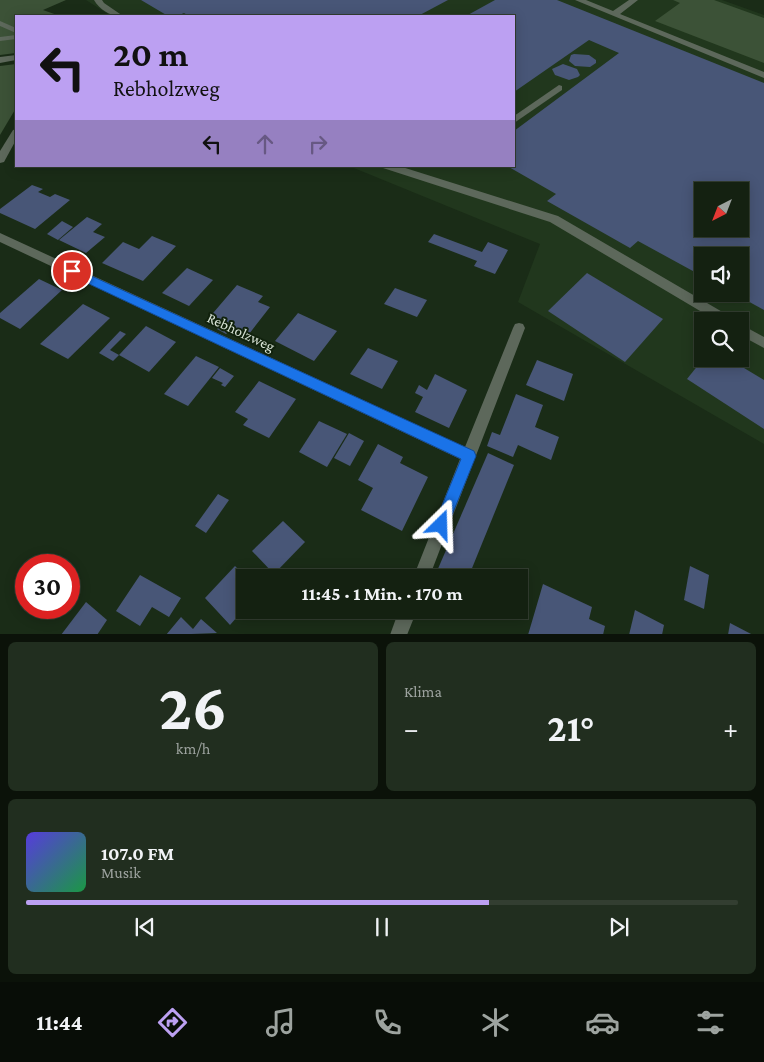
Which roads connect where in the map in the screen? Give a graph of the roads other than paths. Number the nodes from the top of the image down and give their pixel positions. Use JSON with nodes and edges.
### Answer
{"nodes":[{"id":1,"x":98,"y":0,"type":"edge"},
{"id":2,"x":578,"y":0,"type":"edge"},
{"id":3,"x":634,"y":0,"type":"edge"},
{"id":4,"x":614,"y":14,"type":"junction"},
{"id":5,"x":117,"y":15,"type":"edge"},
{"id":6,"x":0,"y":23,"type":"edge"},
{"id":7,"x":15,"y":30,"type":"edge"},
{"id":8,"x":15,"y":37,"type":"edge"},
{"id":9,"x":0,"y":39,"type":"edge"},
{"id":10,"x":15,"y":58,"type":"edge"},
{"id":11,"x":0,"y":60,"type":"edge"},
{"id":12,"x":764,"y":75,"type":"edge"},
{"id":13,"x":559,"y":88,"type":"dead end"},
{"id":14,"x":515,"y":119,"type":"edge"},
{"id":15,"x":15,"y":133,"type":"edge"},
{"id":16,"x":4,"y":145,"type":"edge"},
{"id":17,"x":0,"y":160,"type":"edge"},
{"id":18,"x":394,"y":167,"type":"edge"},
{"id":19,"x":420,"y":171,"type":"edge"},
{"id":20,"x":0,"y":238,"type":"edge"},
{"id":21,"x":711,"y":312,"type":"edge"},
{"id":22,"x":519,"y":328,"type":"dead end"},
{"id":23,"x":749,"y":334,"type":"edge"},
{"id":24,"x":764,"y":343,"type":"edge"},
{"id":25,"x":469,"y":456,"type":"junction"},
{"id":26,"x":425,"y":569,"type":"edge"},
{"id":27,"x":405,"y":619,"type":"edge"},
{"id":28,"x":401,"y":633,"type":"edge"}],
"edges":[{"from":1,"to":5,"type":"street"},
{"from":2,"to":4,"type":"street"},
{"from":3,"to":4,"type":"street"},
{"from":4,"to":12,"type":"street"},
{"from":6,"to":7,"type":"street"},
{"from":8,"to":9,"type":"street"},
{"from":10,"to":11,"type":"street"},
{"from":13,"to":14,"type":"street"},
{"from":15,"to":16,"type":"street"},
{"from":16,"to":17,"type":"street"},
{"from":18,"to":19,"type":"street"},
{"from":19,"to":21,"type":"street"},
{"from":20,"to":25,"type":"street","name":"Rebholzweg"},
{"from":22,"to":25,"type":"street"},
{"from":23,"to":24,"type":"street"},
{"from":25,"to":26,"type":"street"},
{"from":27,"to":28,"type":"street"}]}
